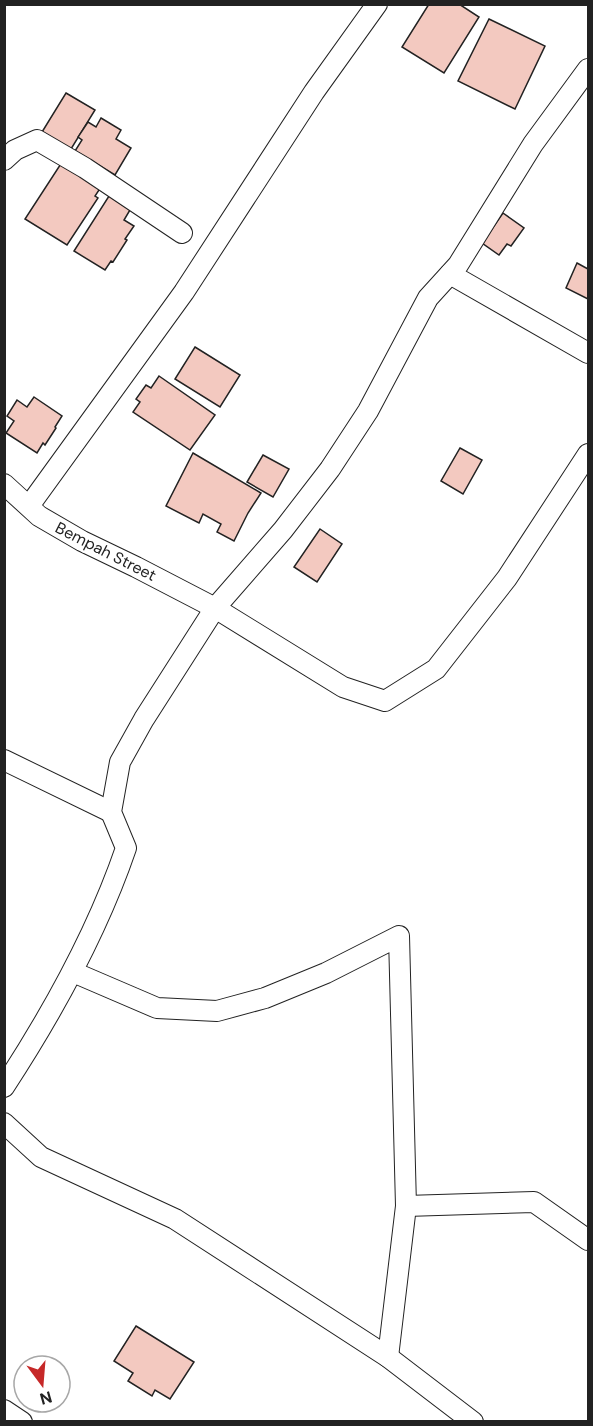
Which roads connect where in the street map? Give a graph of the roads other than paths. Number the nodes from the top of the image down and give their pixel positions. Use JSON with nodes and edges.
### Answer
{"nodes":[{"id":1,"x":377,"y":4,"type":"edge"},
{"id":2,"x":588,"y":69,"type":"edge"},
{"id":3,"x":4,"y":160,"type":"edge"},
{"id":4,"x":182,"y":232,"type":"dead end"},
{"id":5,"x":450,"y":274,"type":"junction"},
{"id":6,"x":588,"y":353,"type":"edge"},
{"id":7,"x":588,"y":454,"type":"edge"},
{"id":8,"x":4,"y":484,"type":"edge"},
{"id":9,"x":29,"y":506,"type":"junction"},
{"id":10,"x":215,"y":608,"type":"junction"},
{"id":11,"x":4,"y":760,"type":"edge"},
{"id":12,"x":111,"y":812,"type":"junction"},
{"id":13,"x":73,"y":972,"type":"junction"},
{"id":14,"x":4,"y":1087,"type":"edge"},
{"id":15,"x":4,"y":1123,"type":"edge"},
{"id":16,"x":406,"y":1206,"type":"junction"},
{"id":17,"x":588,"y":1240,"type":"edge"},
{"id":18,"x":388,"y":1357,"type":"junction"},
{"id":19,"x":4,"y":1410,"type":"edge"},
{"id":20,"x":22,"y":1422,"type":"edge"},
{"id":21,"x":473,"y":1422,"type":"edge"}],
"edges":[{"from":1,"to":9,"type":"street"},
{"from":2,"to":5,"type":"street"},
{"from":3,"to":4,"type":"street"},
{"from":5,"to":6,"type":"street"},
{"from":5,"to":10,"type":"street"},
{"from":7,"to":10,"type":"street","name":"Bempah Street"},
{"from":8,"to":9,"type":"street","name":"Bempah Street"},
{"from":9,"to":10,"type":"street","name":"Bempah Street"},
{"from":10,"to":12,"type":"street"},
{"from":11,"to":12,"type":"street"},
{"from":12,"to":13,"type":"street"},
{"from":13,"to":14,"type":"street"},
{"from":13,"to":16,"type":"street"},
{"from":15,"to":18,"type":"street"},
{"from":16,"to":17,"type":"street"},
{"from":16,"to":18,"type":"street"},
{"from":18,"to":21,"type":"street"},
{"from":19,"to":20,"type":"street"}]}
